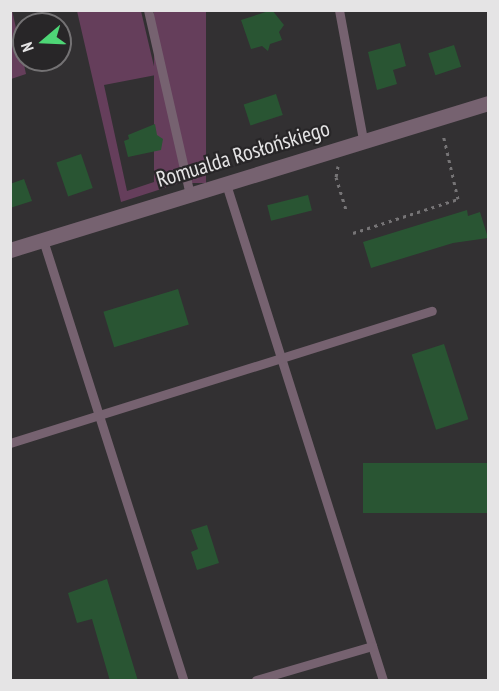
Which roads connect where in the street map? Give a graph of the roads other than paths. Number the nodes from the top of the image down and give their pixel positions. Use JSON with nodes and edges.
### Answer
{"nodes":[{"id":1,"x":148,"y":10,"type":"edge"},
{"id":2,"x":339,"y":10,"type":"edge"},
{"id":3,"x":489,"y":103,"type":"edge"},
{"id":4,"x":363,"y":140,"type":"junction"},
{"id":5,"x":226,"y":184,"type":"junction"},
{"id":6,"x":190,"y":195,"type":"junction"},
{"id":7,"x":43,"y":240,"type":"junction"},
{"id":8,"x":10,"y":250,"type":"edge"},
{"id":9,"x":432,"y":311,"type":"dead end"},
{"id":10,"x":282,"y":358,"type":"junction"},
{"id":11,"x":99,"y":416,"type":"junction"},
{"id":12,"x":10,"y":443,"type":"edge"},
{"id":13,"x":372,"y":646,"type":"junction"},
{"id":14,"x":279,"y":677,"type":"edge"},
{"id":15,"x":183,"y":681,"type":"edge"},
{"id":16,"x":256,"y":681,"type":"edge"},
{"id":17,"x":383,"y":681,"type":"edge"}],
"edges":[{"from":1,"to":6,"type":"lane"},
{"from":2,"to":4,"type":"lane"},
{"from":3,"to":4,"type":"street","name":"Romualda Rosłońskiego"},
{"from":4,"to":5,"type":"street","name":"Romualda Rosłońskiego"},
{"from":5,"to":6,"type":"street","name":"Romualda Rosłońskiego"},
{"from":5,"to":10,"type":"lane"},
{"from":6,"to":7,"type":"street","name":"Romualda Rosłońskiego"},
{"from":7,"to":8,"type":"street","name":"Romualda Rosłońskiego"},
{"from":7,"to":11,"type":"lane"},
{"from":9,"to":10,"type":"lane"},
{"from":10,"to":11,"type":"lane"},
{"from":10,"to":13,"type":"lane"},
{"from":11,"to":12,"type":"lane"},
{"from":11,"to":15,"type":"lane"},
{"from":13,"to":14,"type":"lane"},
{"from":13,"to":17,"type":"lane"},
{"from":14,"to":16,"type":"lane"}]}
